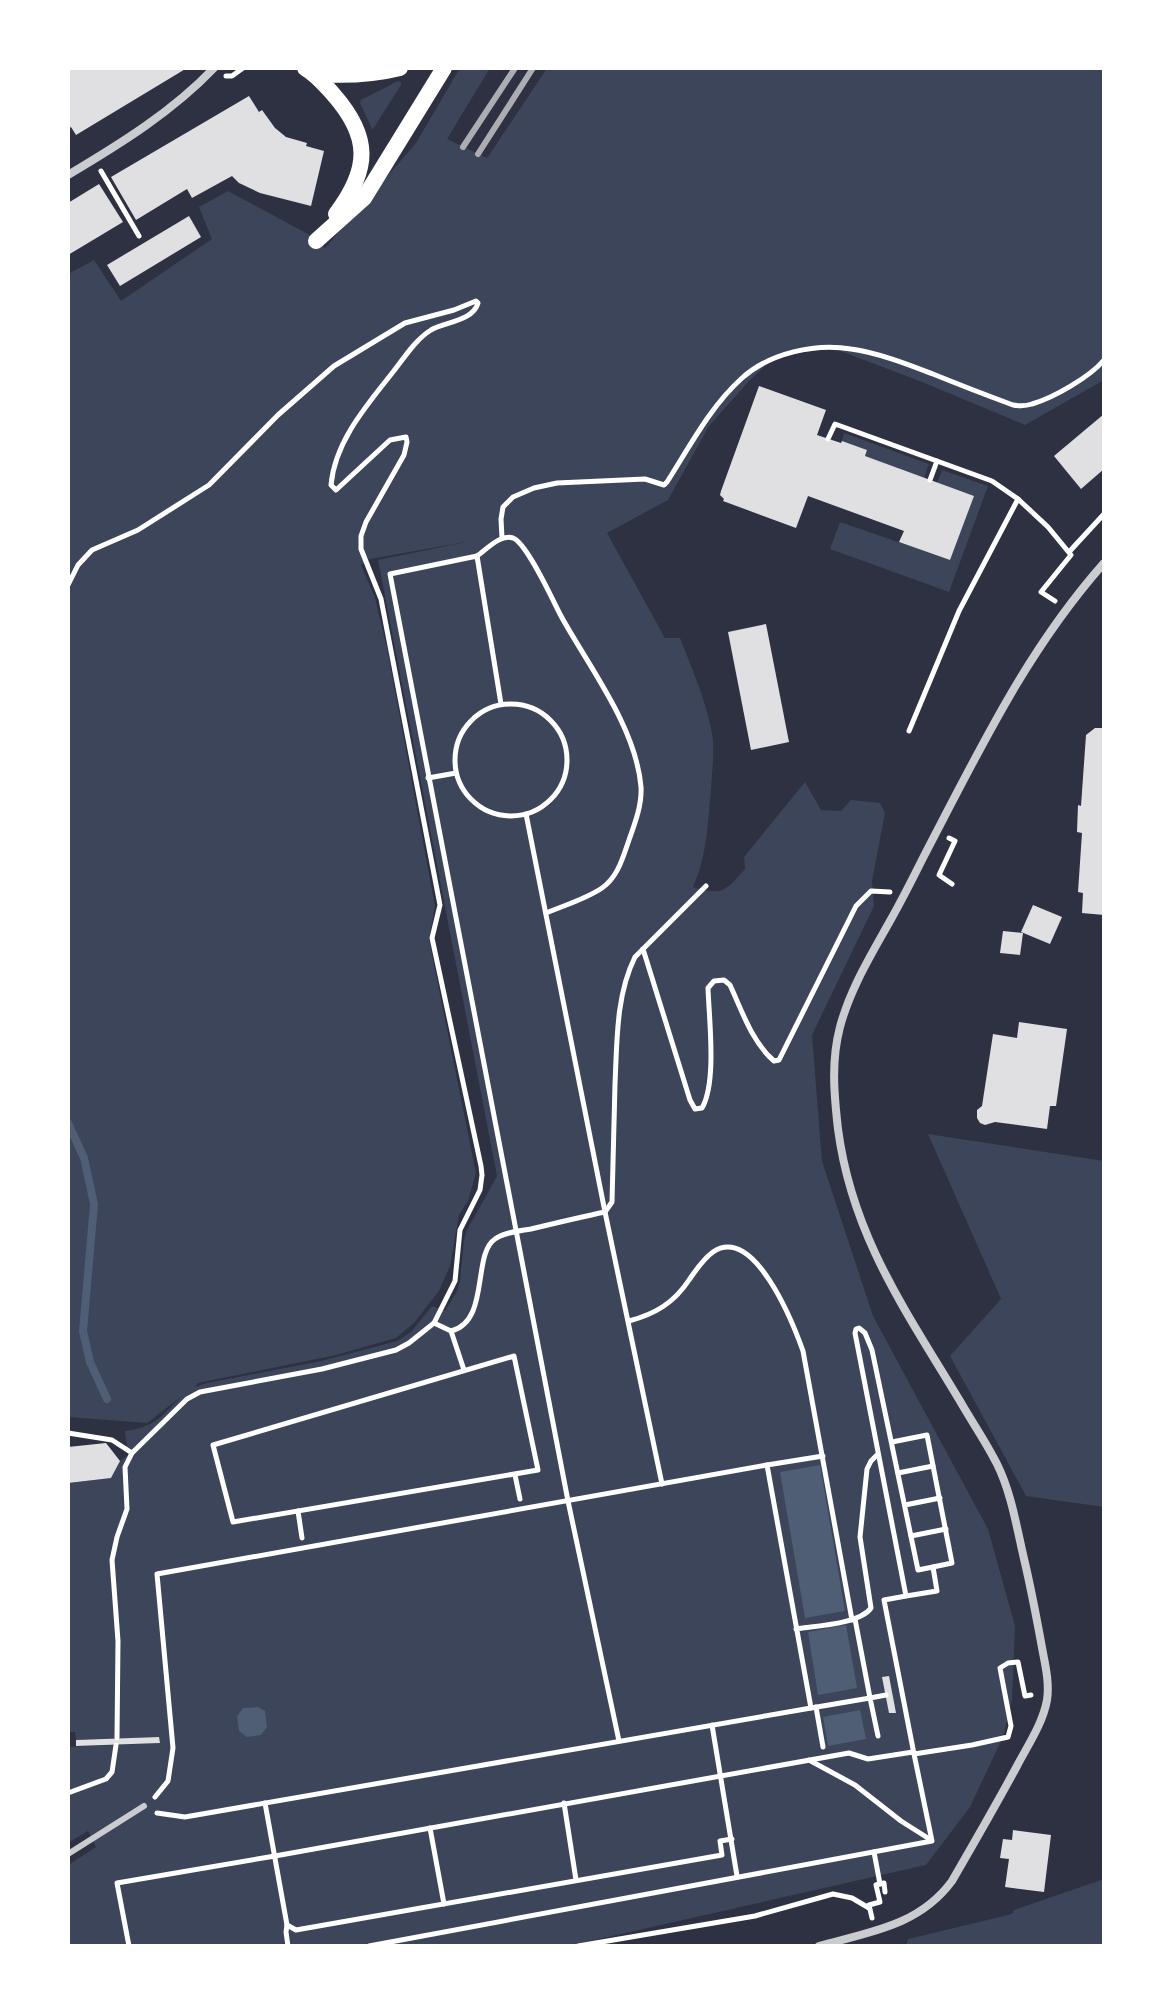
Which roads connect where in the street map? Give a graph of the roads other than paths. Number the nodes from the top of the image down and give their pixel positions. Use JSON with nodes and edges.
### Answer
{"nodes":[{"id":1,"x":214,"y":68,"type":"edge"},
{"id":2,"x":400,"y":68,"type":"edge"},
{"id":3,"x":444,"y":68,"type":"edge"},
{"id":4,"x":311,"y":71,"type":"edge"},
{"id":5,"x":68,"y":175,"type":"edge"},
{"id":6,"x":1104,"y":563,"type":"edge"},
{"id":7,"x":144,"y":1806,"type":"road end"},
{"id":8,"x":68,"y":1854,"type":"edge"},
{"id":9,"x":819,"y":1946,"type":"edge"}],
"edges":[{"from":1,"to":5,"type":"street"},
{"from":2,"to":4,"type":"main road"},
{"from":3,"to":4,"type":"main road"},
{"from":6,"to":9,"type":"street"},
{"from":7,"to":8,"type":"lane"}]}
